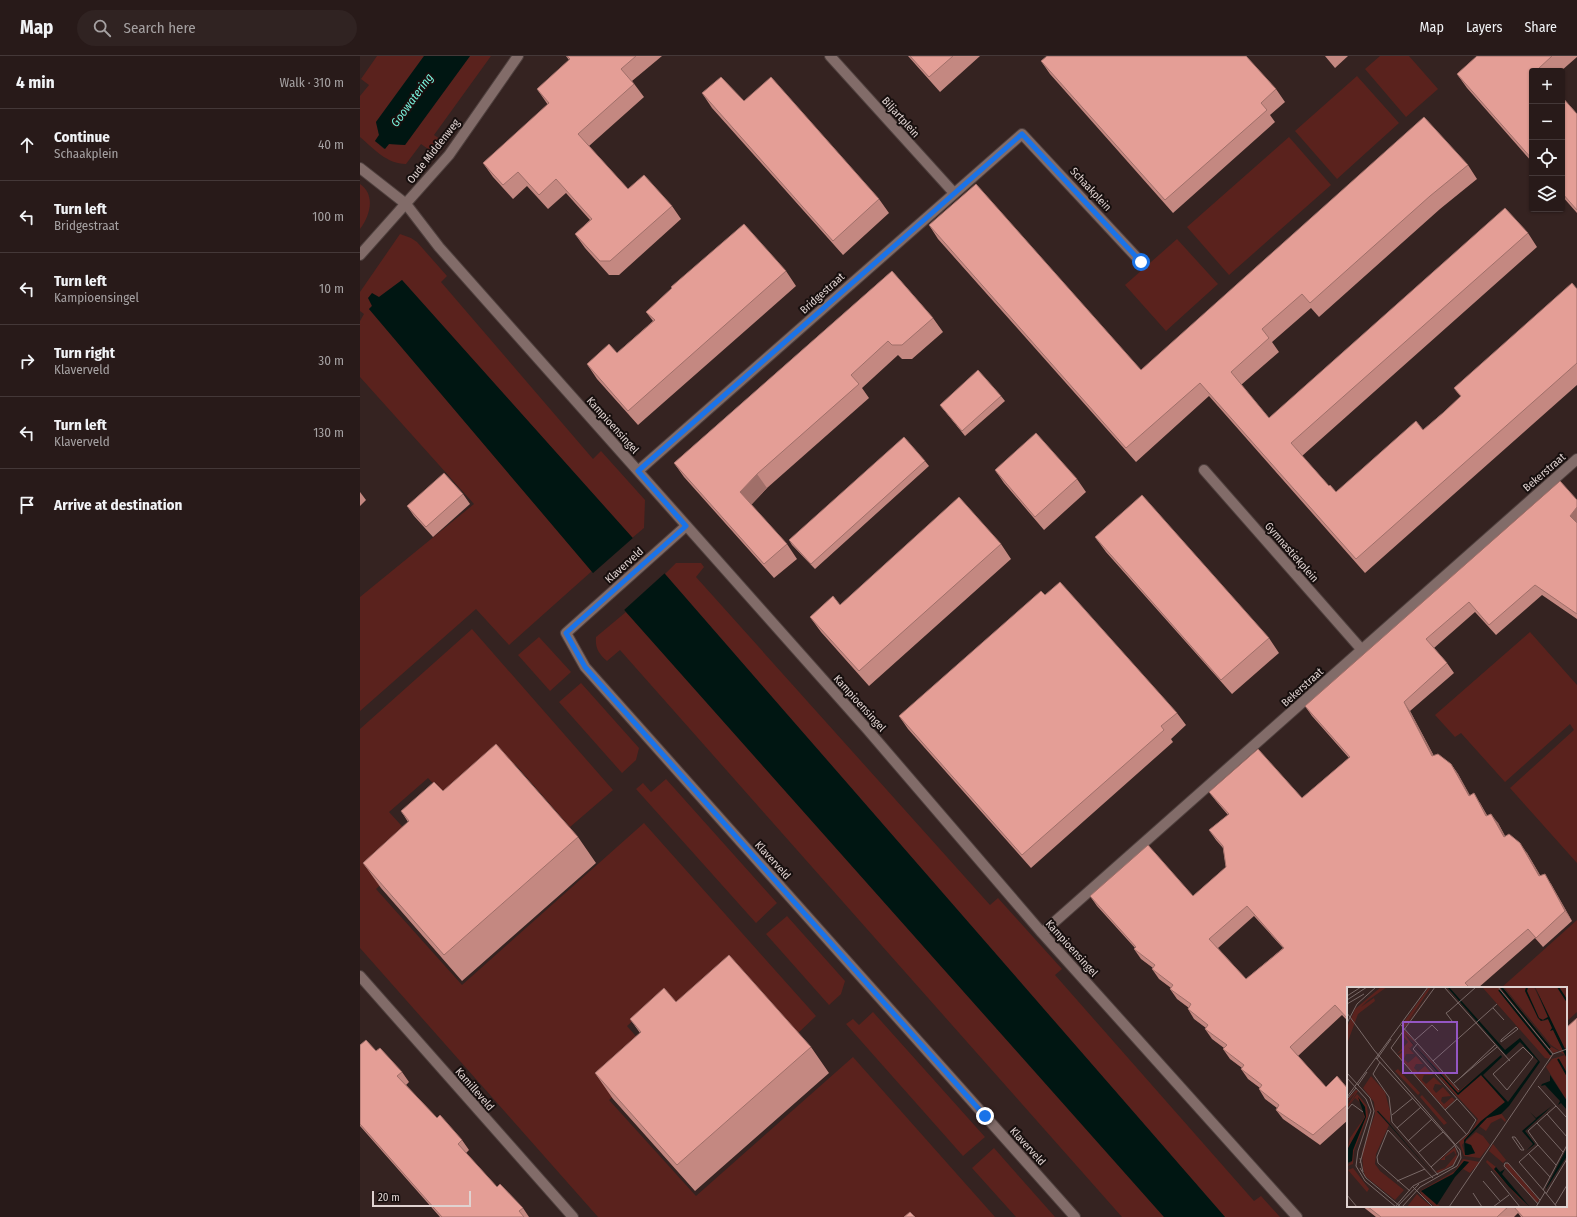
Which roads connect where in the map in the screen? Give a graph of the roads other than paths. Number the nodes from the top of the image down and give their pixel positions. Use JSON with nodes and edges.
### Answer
{"nodes":[{"id":1,"x":518,"y":56,"type":"edge"},
{"id":2,"x":830,"y":56,"type":"edge"},
{"id":3,"x":1022,"y":134,"type":"joint"},
{"id":4,"x":360,"y":168,"type":"edge"},
{"id":5,"x":954,"y":193,"type":"junction"},
{"id":6,"x":406,"y":204,"type":"junction"},
{"id":7,"x":360,"y":255,"type":"edge"},
{"id":8,"x":1141,"y":262,"type":"dead end"},
{"id":9,"x":1577,"y":459,"type":"edge"},
{"id":10,"x":1204,"y":470,"type":"dead end"},
{"id":11,"x":638,"y":471,"type":"junction"},
{"id":12,"x":686,"y":526,"type":"junction"},
{"id":13,"x":1362,"y":650,"type":"junction"},
{"id":14,"x":1042,"y":933,"type":"junction"},
{"id":15,"x":360,"y":976,"type":"edge"},
{"id":16,"x":573,"y":1217,"type":"edge"},
{"id":17,"x":1075,"y":1217,"type":"edge"},
{"id":18,"x":1297,"y":1217,"type":"edge"}],
"edges":[{"from":1,"to":6,"type":"street","name":"Oude Middenweg"},
{"from":2,"to":5,"type":"street","name":"Biljartplein"},
{"from":3,"to":5,"type":"street","name":"Bridgestraat"},
{"from":3,"to":8,"type":"street","name":"Schaakplein"},
{"from":4,"to":6,"type":"street","name":"Kampioensingel"},
{"from":5,"to":11,"type":"street","name":"Bridgestraat"},
{"from":6,"to":7,"type":"street","name":"Oude Middenweg"},
{"from":6,"to":11,"type":"street","name":"Kampioensingel"},
{"from":9,"to":13,"type":"street","name":"Bekerstraat"},
{"from":10,"to":13,"type":"street","name":"Gymnastiekplein"},
{"from":11,"to":12,"type":"street","name":"Kampioensingel"},
{"from":12,"to":14,"type":"street","name":"Kampioensingel"},
{"from":12,"to":17,"type":"street","name":"Klaverveld"},
{"from":13,"to":14,"type":"street","name":"Bekerstraat"},
{"from":14,"to":18,"type":"street","name":"Kampioensingel"},
{"from":15,"to":16,"type":"street","name":"Kamilleveld"}]}
